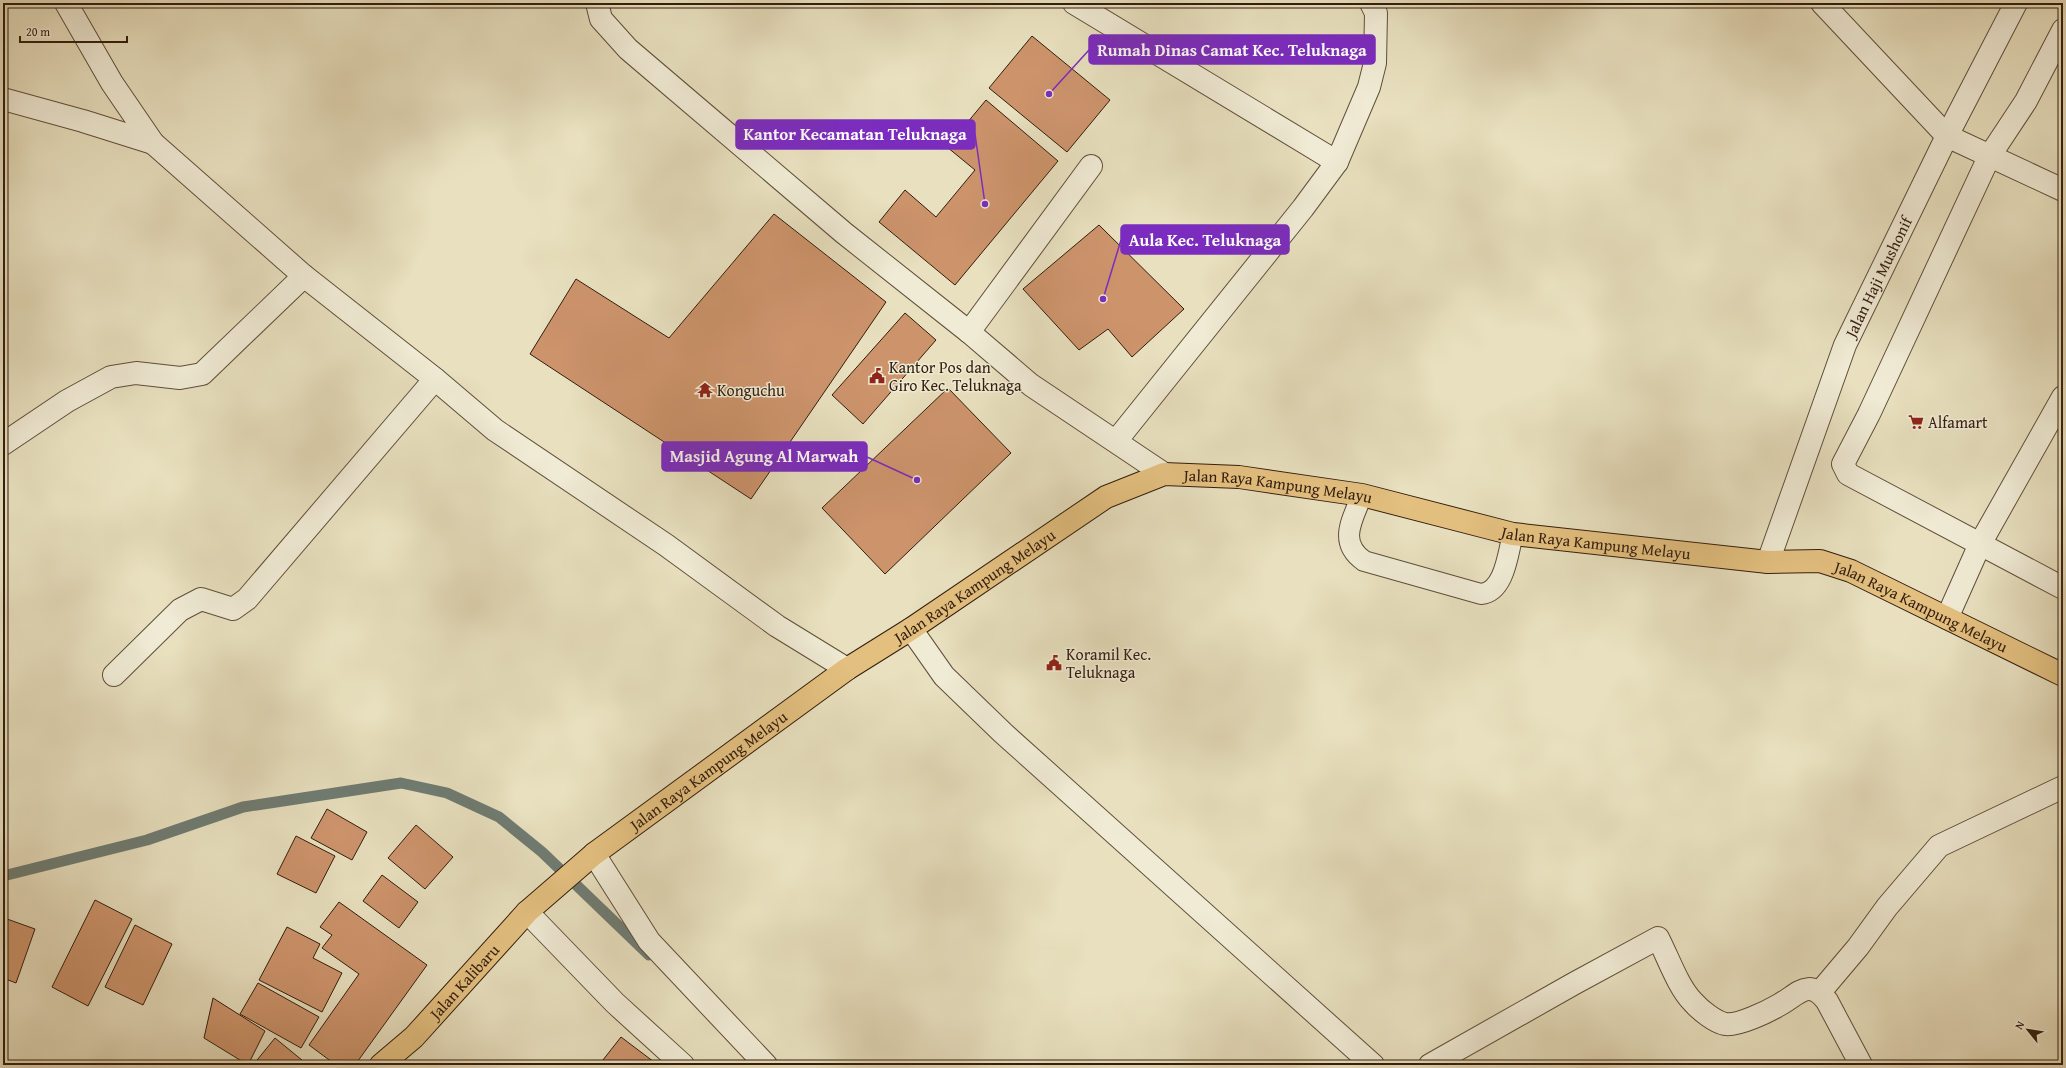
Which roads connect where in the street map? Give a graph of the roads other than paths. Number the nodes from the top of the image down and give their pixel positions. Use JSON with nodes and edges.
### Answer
{"nodes":[{"id":1,"x":66,"y":3,"type":"edge"},
{"id":2,"x":597,"y":3,"type":"edge"},
{"id":3,"x":1074,"y":3,"type":"edge"},
{"id":4,"x":1371,"y":3,"type":"edge"},
{"id":5,"x":1822,"y":3,"type":"edge"},
{"id":6,"x":2016,"y":3,"type":"edge"},
{"id":7,"x":2063,"y":30,"type":"edge"},
{"id":8,"x":3,"y":99,"type":"edge"},
{"id":9,"x":1947,"y":136,"type":"junction"},
{"id":10,"x":153,"y":143,"type":"junction"},
{"id":11,"x":1989,"y":157,"type":"junction"},
{"id":12,"x":1337,"y":162,"type":"junction"},
{"id":13,"x":1091,"y":166,"type":"dead end"},
{"id":14,"x":2063,"y":190,"type":"edge"},
{"id":15,"x":304,"y":276,"type":"junction"},
{"id":16,"x":969,"y":332,"type":"junction"},
{"id":17,"x":436,"y":379,"type":"junction"},
{"id":18,"x":2063,"y":397,"type":"edge"},
{"id":19,"x":1116,"y":441,"type":"junction"},
{"id":20,"x":3,"y":444,"type":"edge"},
{"id":21,"x":1164,"y":474,"type":"junction"},
{"id":22,"x":1362,"y":495,"type":"junction"},
{"id":23,"x":1513,"y":534,"type":"junction"},
{"id":24,"x":1980,"y":544,"type":"junction"},
{"id":25,"x":1768,"y":562,"type":"junction"},
{"id":26,"x":2063,"y":588,"type":"edge"},
{"id":27,"x":1947,"y":618,"type":"junction"},
{"id":28,"x":911,"y":629,"type":"junction"},
{"id":29,"x":847,"y":669,"type":"junction"},
{"id":30,"x":114,"y":675,"type":"dead end"},
{"id":31,"x":2063,"y":675,"type":"edge"},
{"id":32,"x":2063,"y":787,"type":"edge"},
{"id":33,"x":587,"y":859,"type":"junction"},
{"id":34,"x":545,"y":896,"type":"joint"},
{"id":35,"x":527,"y":912,"type":"junction"},
{"id":36,"x":1820,"y":992,"type":"junction"},
{"id":37,"x":382,"y":1065,"type":"edge"},
{"id":38,"x":683,"y":1065,"type":"edge"},
{"id":39,"x":766,"y":1065,"type":"edge"},
{"id":40,"x":1374,"y":1065,"type":"edge"},
{"id":41,"x":1430,"y":1065,"type":"edge"},
{"id":42,"x":1861,"y":1065,"type":"edge"}],
"edges":[{"from":1,"to":10,"type":"street"},
{"from":2,"to":16,"type":"street"},
{"from":3,"to":12,"type":"street"},
{"from":4,"to":12,"type":"street"},
{"from":5,"to":9,"type":"street"},
{"from":6,"to":9,"type":"street","name":"Jalan Haji Mushonif"},
{"from":7,"to":11,"type":"street"},
{"from":8,"to":10,"type":"street"},
{"from":9,"to":11,"type":"street"},
{"from":9,"to":25,"type":"street","name":"Jalan Haji Mushonif"},
{"from":10,"to":15,"type":"street"},
{"from":11,"to":14,"type":"street"},
{"from":11,"to":24,"type":"street"},
{"from":12,"to":19,"type":"street"},
{"from":13,"to":16,"type":"street"},
{"from":15,"to":17,"type":"street"},
{"from":15,"to":20,"type":"street"},
{"from":16,"to":19,"type":"street"},
{"from":17,"to":29,"type":"street"},
{"from":17,"to":30,"type":"street"},
{"from":18,"to":24,"type":"street"},
{"from":19,"to":21,"type":"street"},
{"from":21,"to":22,"type":"main road","name":"Jalan Raya Kampung Melayu"},
{"from":21,"to":28,"type":"main road","name":"Jalan Raya Kampung Melayu"},
{"from":22,"to":23,"type":"main road","name":"Jalan Raya Kampung Melayu"},
{"from":22,"to":23,"type":"lane"},
{"from":23,"to":25,"type":"main road","name":"Jalan Raya Kampung Melayu"},
{"from":24,"to":26,"type":"street"},
{"from":24,"to":27,"type":"street"},
{"from":25,"to":27,"type":"main road","name":"Jalan Raya Kampung Melayu"},
{"from":27,"to":31,"type":"main road","name":"Jalan Raya Kampung Melayu"},
{"from":28,"to":29,"type":"main road","name":"Jalan Raya Kampung Melayu"},
{"from":28,"to":40,"type":"street"},
{"from":29,"to":33,"type":"main road","name":"Jalan Raya Kampung Melayu"},
{"from":32,"to":36,"type":"street"},
{"from":33,"to":34,"type":"main road","name":"Jalan Raya Kampung Melayu"},
{"from":33,"to":39,"type":"street"},
{"from":34,"to":35,"type":"main road","name":"Jalan Kalibaru"},
{"from":35,"to":37,"type":"main road","name":"Jalan Kalibaru"},
{"from":35,"to":38,"type":"street"},
{"from":36,"to":41,"type":"street"},
{"from":36,"to":42,"type":"street"}]}
